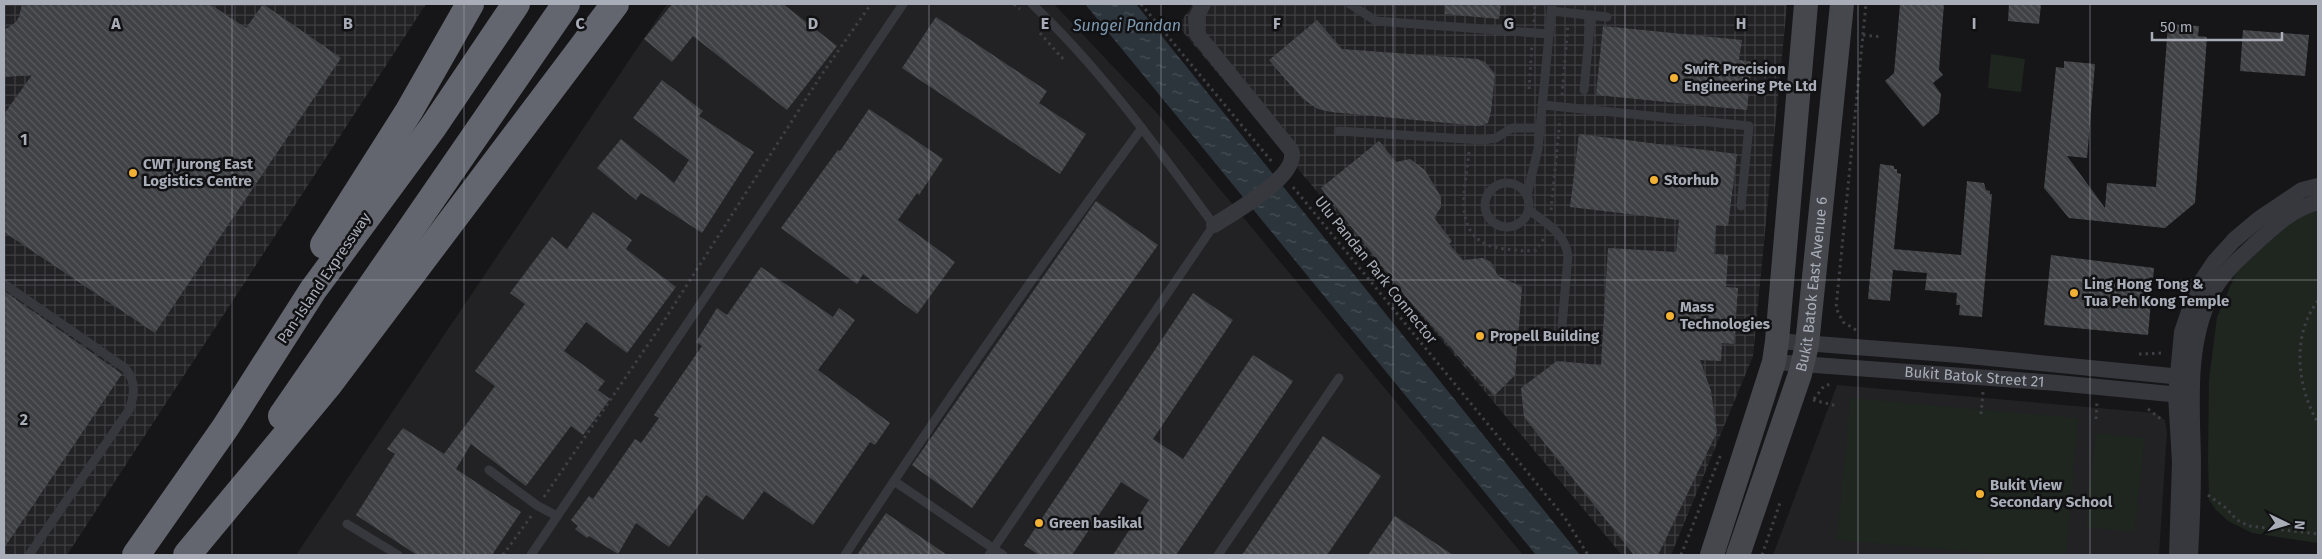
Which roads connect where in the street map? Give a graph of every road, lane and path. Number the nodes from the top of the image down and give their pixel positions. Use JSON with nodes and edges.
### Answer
{"nodes":[{"id":1,"x":470,"y":4,"type":"edge"},
{"id":2,"x":516,"y":4,"type":"edge"},
{"id":3,"x":566,"y":4,"type":"edge"},
{"id":4,"x":615,"y":4,"type":"edge"},
{"id":5,"x":871,"y":4,"type":"edge"},
{"id":6,"x":903,"y":4,"type":"edge"},
{"id":7,"x":1032,"y":4,"type":"edge"},
{"id":8,"x":1141,"y":4,"type":"edge"},
{"id":9,"x":1203,"y":4,"type":"edge"},
{"id":10,"x":1350,"y":4,"type":"edge"},
{"id":11,"x":1535,"y":4,"type":"edge"},
{"id":12,"x":1806,"y":4,"type":"edge"},
{"id":13,"x":1842,"y":4,"type":"edge"},
{"id":14,"x":1866,"y":4,"type":"edge"},
{"id":15,"x":1552,"y":8,"type":"edge"},
{"id":16,"x":1591,"y":15,"type":"junction"},
{"id":17,"x":1607,"y":17,"type":"dead end"},
{"id":18,"x":1533,"y":33,"type":"junction"},
{"id":19,"x":1549,"y":34,"type":"junction"},
{"id":20,"x":1863,"y":35,"type":"junction"},
{"id":21,"x":1882,"y":37,"type":"dead end"},
{"id":22,"x":1529,"y":90,"type":"dead end"},
{"id":23,"x":1584,"y":90,"type":"dead end"},
{"id":24,"x":1543,"y":105,"type":"junction"},
{"id":25,"x":1142,"y":128,"type":"junction"},
{"id":26,"x":1540,"y":128,"type":"junction"},
{"id":27,"x":1338,"y":131,"type":"dead end"},
{"id":28,"x":1471,"y":146,"type":"dead end"},
{"id":29,"x":1281,"y":177,"type":"junction"},
{"id":30,"x":2318,"y":186,"type":"edge"},
{"id":31,"x":1527,"y":195,"type":"junction"},
{"id":32,"x":2318,"y":202,"type":"edge"},
{"id":33,"x":1742,"y":206,"type":"dead end"},
{"id":34,"x":1529,"y":210,"type":"junction"},
{"id":35,"x":1214,"y":225,"type":"junction"},
{"id":36,"x":1548,"y":225,"type":"junction"},
{"id":37,"x":4,"y":284,"type":"edge"},
{"id":38,"x":313,"y":290,"type":"junction"},
{"id":39,"x":2318,"y":301,"type":"edge"},
{"id":40,"x":1562,"y":326,"type":"dead end"},
{"id":41,"x":1859,"y":332,"type":"dead end"},
{"id":42,"x":2168,"y":351,"type":"dead end"},
{"id":43,"x":1775,"y":352,"type":"junction"},
{"id":44,"x":2136,"y":354,"type":"dead end"},
{"id":45,"x":1805,"y":355,"type":"junction"},
{"id":46,"x":1339,"y":378,"type":"dead end"},
{"id":47,"x":2185,"y":378,"type":"junction"},
{"id":48,"x":1839,"y":382,"type":"dead end"},
{"id":49,"x":1975,"y":391,"type":"dead end"},
{"id":50,"x":1990,"y":392,"type":"dead end"},
{"id":51,"x":1983,"y":394,"type":"dead end"},
{"id":52,"x":2184,"y":396,"type":"junction"},
{"id":53,"x":1813,"y":400,"type":"junction"},
{"id":54,"x":2088,"y":400,"type":"dead end"},
{"id":55,"x":2104,"y":401,"type":"dead end"},
{"id":56,"x":2097,"y":404,"type":"dead end"},
{"id":57,"x":1837,"y":406,"type":"dead end"},
{"id":58,"x":1810,"y":407,"type":"dead end"},
{"id":59,"x":2138,"y":407,"type":"dead end"},
{"id":60,"x":1981,"y":414,"type":"dead end"},
{"id":61,"x":2096,"y":419,"type":"dead end"},
{"id":62,"x":2318,"y":423,"type":"edge"},
{"id":63,"x":2163,"y":424,"type":"dead end"},
{"id":64,"x":1722,"y":452,"type":"dead end"},
{"id":65,"x":489,"y":470,"type":"dead end"},
{"id":66,"x":894,"y":481,"type":"junction"},
{"id":67,"x":2193,"y":483,"type":"junction"},
{"id":68,"x":1783,"y":492,"type":"dead end"},
{"id":69,"x":538,"y":506,"type":"junction"},
{"id":70,"x":557,"y":516,"type":"junction"},
{"id":71,"x":347,"y":524,"type":"dead end"},
{"id":72,"x":2318,"y":534,"type":"edge"},
{"id":73,"x":991,"y":552,"type":"edge"},
{"id":74,"x":29,"y":555,"type":"edge"},
{"id":75,"x":136,"y":555,"type":"edge"},
{"id":76,"x":186,"y":555,"type":"edge"},
{"id":77,"x":398,"y":555,"type":"edge"},
{"id":78,"x":503,"y":555,"type":"edge"},
{"id":79,"x":531,"y":555,"type":"edge"},
{"id":80,"x":845,"y":555,"type":"edge"},
{"id":81,"x":1003,"y":555,"type":"edge"},
{"id":82,"x":1218,"y":555,"type":"edge"},
{"id":83,"x":1588,"y":555,"type":"edge"},
{"id":84,"x":1681,"y":555,"type":"edge"},
{"id":85,"x":1712,"y":555,"type":"edge"},
{"id":86,"x":1738,"y":555,"type":"edge"},
{"id":87,"x":1762,"y":555,"type":"edge"},
{"id":88,"x":2177,"y":555,"type":"edge"},
{"id":89,"x":2190,"y":555,"type":"edge"}],
"edges":[{"from":1,"to":38,"type":"highway"},
{"from":2,"to":38,"type":"highway","name":"Pan-Island Expressway"},
{"from":3,"to":76,"type":"highway"},
{"from":4,"to":76,"type":"highway"},
{"from":5,"to":69,"type":"path"},
{"from":6,"to":70,"type":"lane"},
{"from":7,"to":25,"type":"lane"},
{"from":8,"to":29,"type":"path","name":"Ulu Pandan Park Connector"},
{"from":9,"to":29,"type":"street"},
{"from":10,"to":18,"type":"lane"},
{"from":11,"to":18,"type":"path"},
{"from":12,"to":43,"type":"main road","name":"Bukit Batok East Avenue 6"},
{"from":13,"to":45,"type":"main road","name":"Bukit Batok East Avenue 6"},
{"from":14,"to":20,"type":"path"},
{"from":15,"to":16,"type":"lane"},
{"from":15,"to":19,"type":"lane"},
{"from":16,"to":17,"type":"lane"},
{"from":16,"to":23,"type":"lane"},
{"from":18,"to":19,"type":"lane"},
{"from":18,"to":22,"type":"path"},
{"from":19,"to":24,"type":"lane"},
{"from":20,"to":21,"type":"path"},
{"from":20,"to":41,"type":"path"},
{"from":24,"to":26,"type":"lane"},
{"from":24,"to":33,"type":"lane"},
{"from":25,"to":35,"type":"lane"},
{"from":25,"to":66,"type":"lane"},
{"from":26,"to":27,"type":"lane"},
{"from":26,"to":31,"type":"lane"},
{"from":28,"to":36,"type":"path"},
{"from":29,"to":35,"type":"street"},
{"from":29,"to":83,"type":"path","name":"Ulu Pandan Park Connector"},
{"from":30,"to":47,"type":"street"},
{"from":31,"to":34,"type":"lane"},
{"from":31,"to":34,"type":"lane"},
{"from":32,"to":47,"type":"street"},
{"from":34,"to":36,"type":"lane"},
{"from":35,"to":73,"type":"lane"},
{"from":36,"to":40,"type":"lane"},
{"from":37,"to":74,"type":"lane"},
{"from":38,"to":75,"type":"highway","name":"Pan-Island Expressway"},
{"from":39,"to":62,"type":"path"},
{"from":42,"to":44,"type":"path"},
{"from":43,"to":45,"type":"street","name":"Bukit Batok Street 21"},
{"from":43,"to":85,"type":"main road","name":"Bukit Batok East Avenue 6"},
{"from":45,"to":47,"type":"street","name":"Bukit Batok Street 21"},
{"from":45,"to":52,"type":"street","name":"Bukit Batok Street 21"},
{"from":45,"to":86,"type":"main road","name":"Bukit Batok East Avenue 6"},
{"from":46,"to":82,"type":"lane"},
{"from":47,"to":52,"type":"street"},
{"from":48,"to":53,"type":"path"},
{"from":49,"to":50,"type":"path"},
{"from":51,"to":60,"type":"path"},
{"from":52,"to":67,"type":"street"},
{"from":52,"to":88,"type":"street"},
{"from":53,"to":57,"type":"path"},
{"from":53,"to":58,"type":"path"},
{"from":54,"to":55,"type":"path"},
{"from":56,"to":61,"type":"path"},
{"from":59,"to":63,"type":"path"},
{"from":64,"to":84,"type":"path"},
{"from":65,"to":69,"type":"lane"},
{"from":66,"to":73,"type":"lane"},
{"from":66,"to":80,"type":"lane"},
{"from":67,"to":72,"type":"path"},
{"from":67,"to":89,"type":"street"},
{"from":68,"to":87,"type":"path"},
{"from":69,"to":70,"type":"lane"},
{"from":69,"to":78,"type":"path"},
{"from":70,"to":79,"type":"lane"},
{"from":71,"to":77,"type":"lane"},
{"from":73,"to":81,"type":"lane"}]}
